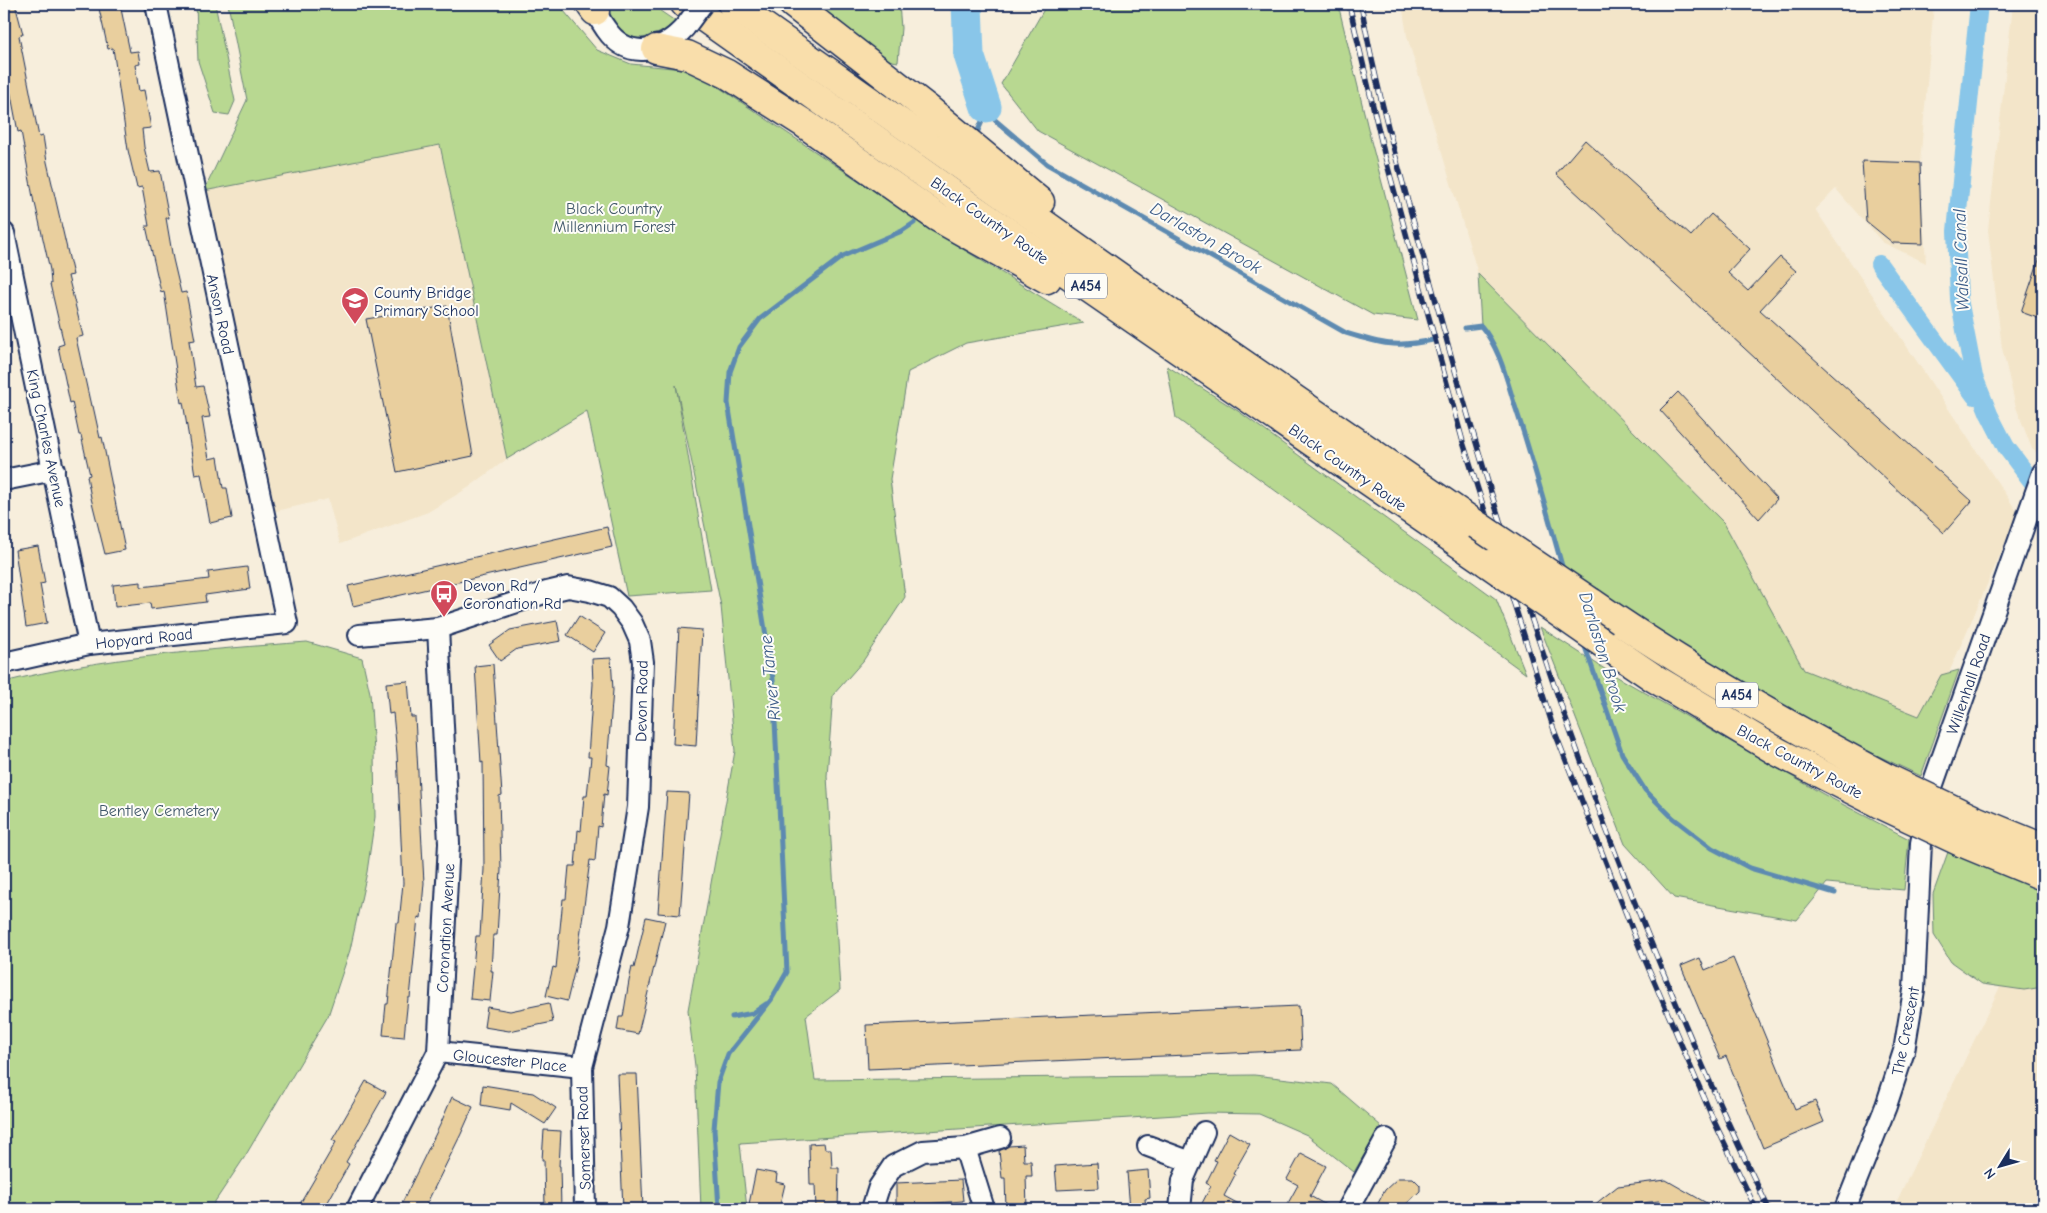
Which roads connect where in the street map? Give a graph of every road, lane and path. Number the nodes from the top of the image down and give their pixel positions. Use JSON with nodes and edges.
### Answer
{"nodes":[{"id":1,"x":156,"y":4,"type":"edge"},
{"id":2,"x":702,"y":4,"type":"edge"},
{"id":3,"x":732,"y":4,"type":"edge"},
{"id":4,"x":793,"y":4,"type":"edge"},
{"id":5,"x":593,"y":6,"type":"edge"},
{"id":6,"x":685,"y":16,"type":"edge"},
{"id":7,"x":656,"y":49,"type":"junction"},
{"id":8,"x":4,"y":233,"type":"edge"},
{"id":9,"x":1153,"y":301,"type":"junction"},
{"id":10,"x":1199,"y":365,"type":"junction"},
{"id":11,"x":54,"y":470,"type":"junction"},
{"id":12,"x":2043,"y":472,"type":"edge"},
{"id":13,"x":4,"y":480,"type":"edge"},
{"id":14,"x":286,"y":623,"type":"joint"},
{"id":15,"x":438,"y":628,"type":"junction"},
{"id":16,"x":360,"y":635,"type":"dead end"},
{"id":17,"x":88,"y":644,"type":"junction"},
{"id":18,"x":4,"y":663,"type":"edge"},
{"id":19,"x":1969,"y":831,"type":"junction"},
{"id":20,"x":1922,"y":843,"type":"joint"},
{"id":21,"x":2043,"y":848,"type":"edge"},
{"id":22,"x":2043,"y":876,"type":"edge"},
{"id":23,"x":438,"y":1052,"type":"junction"},
{"id":24,"x":582,"y":1067,"type":"junction"},
{"id":25,"x":1204,"y":1132,"type":"dead end"},
{"id":26,"x":1000,"y":1138,"type":"dead end"},
{"id":27,"x":1386,"y":1139,"type":"dead end"},
{"id":28,"x":1148,"y":1146,"type":"dead end"},
{"id":29,"x":965,"y":1148,"type":"junction"},
{"id":30,"x":1191,"y":1162,"type":"junction"},
{"id":31,"x":357,"y":1209,"type":"edge"},
{"id":32,"x":585,"y":1209,"type":"edge"},
{"id":33,"x":872,"y":1209,"type":"edge"},
{"id":34,"x":984,"y":1209,"type":"edge"},
{"id":35,"x":1180,"y":1209,"type":"edge"},
{"id":36,"x":1348,"y":1209,"type":"edge"},
{"id":37,"x":1845,"y":1209,"type":"edge"}],
"edges":[{"from":1,"to":14,"type":"street","name":"Anson Road"},
{"from":2,"to":6,"type":"street","bridge":true},
{"from":3,"to":9,"type":"highway","name":"Black Country Route","number":"A454"},
{"from":4,"to":9,"type":"highway"},
{"from":5,"to":7,"type":"street"},
{"from":6,"to":7,"type":"street"},
{"from":6,"to":10,"type":"highway","name":"Black Country Route","number":"A454"},
{"from":7,"to":10,"type":"highway"},
{"from":8,"to":11,"type":"street","name":"King Charles Avenue"},
{"from":9,"to":19,"type":"highway","name":"Black Country Route","number":"A454","bridge":true},
{"from":10,"to":19,"type":"highway","name":"Black Country Route","number":"A454","bridge":true},
{"from":11,"to":13,"type":"street"},
{"from":11,"to":17,"type":"street","name":"King Charles Avenue"},
{"from":12,"to":20,"type":"street","name":"Willenhall Road"},
{"from":14,"to":17,"type":"street","name":"Hopyard Road"},
{"from":15,"to":16,"type":"street","name":"Devon Road"},
{"from":15,"to":23,"type":"street","name":"Coronation Avenue"},
{"from":15,"to":24,"type":"street","name":"Devon Road"},
{"from":17,"to":18,"type":"street","name":"Hopyard Road"},
{"from":19,"to":21,"type":"highway","name":"Black Country Route","number":"A454"},
{"from":19,"to":22,"type":"highway","name":"Black Country Route","number":"A454"},
{"from":20,"to":37,"type":"street","name":"The Crescent"},
{"from":23,"to":24,"type":"street","name":"Gloucester Place"},
{"from":23,"to":31,"type":"street","name":"Coronation Avenue"},
{"from":24,"to":32,"type":"street","name":"Somerset Road"},
{"from":25,"to":30,"type":"street"},
{"from":26,"to":29,"type":"street"},
{"from":27,"to":36,"type":"street"},
{"from":28,"to":30,"type":"street"},
{"from":29,"to":33,"type":"street"},
{"from":29,"to":34,"type":"street"},
{"from":30,"to":35,"type":"street"}]}
